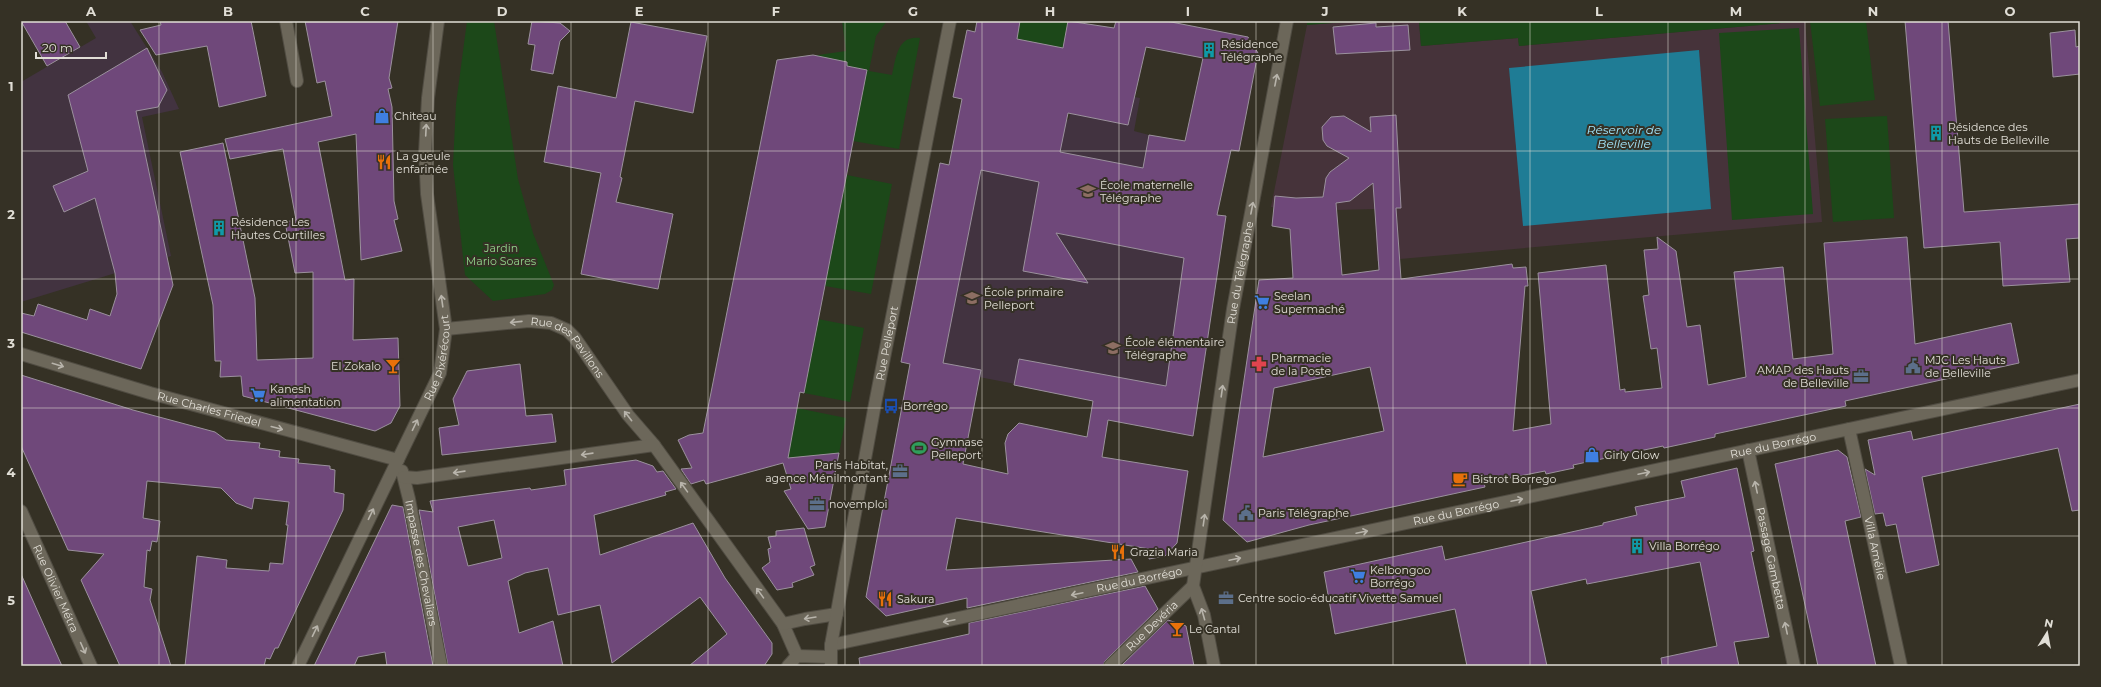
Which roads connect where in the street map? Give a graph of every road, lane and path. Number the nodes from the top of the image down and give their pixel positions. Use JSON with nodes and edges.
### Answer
{"nodes":[{"id":1,"x":286,"y":21,"type":"edge"},
{"id":2,"x":438,"y":21,"type":"edge"},
{"id":3,"x":950,"y":21,"type":"edge"},
{"id":4,"x":1287,"y":21,"type":"edge"},
{"id":5,"x":297,"y":81,"type":"dead end"},
{"id":6,"x":446,"y":328,"type":"junction"},
{"id":7,"x":21,"y":354,"type":"edge"},
{"id":8,"x":2080,"y":380,"type":"edge"},
{"id":9,"x":1850,"y":429,"type":"junction"},
{"id":10,"x":654,"y":445,"type":"junction"},
{"id":11,"x":1748,"y":450,"type":"junction"},
{"id":12,"x":398,"y":460,"type":"junction"},
{"id":13,"x":404,"y":477,"type":"junction"},
{"id":14,"x":21,"y":511,"type":"edge"},
{"id":15,"x":1197,"y":568,"type":"junction"},
{"id":16,"x":1193,"y":586,"type":"junction"},
{"id":17,"x":837,"y":614,"type":"junction"},
{"id":18,"x":783,"y":624,"type":"junction"},
{"id":19,"x":796,"y":656,"type":"junction"},
{"id":20,"x":831,"y":656,"type":"edge"},
{"id":21,"x":91,"y":666,"type":"edge"},
{"id":22,"x":298,"y":666,"type":"edge"},
{"id":23,"x":441,"y":666,"type":"edge"},
{"id":24,"x":788,"y":666,"type":"edge"},
{"id":25,"x":1110,"y":666,"type":"edge"},
{"id":26,"x":1214,"y":666,"type":"edge"},
{"id":27,"x":1794,"y":666,"type":"edge"},
{"id":28,"x":1901,"y":666,"type":"edge"}],
"edges":[{"from":1,"to":5,"type":"street"},
{"from":6,"to":2,"type":"street","name":"Rue Pixérécourt","one_way":true},
{"from":3,"to":17,"type":"street","name":"Rue Pelleport"},
{"from":15,"to":4,"type":"street","name":"Rue du Télégraphe","one_way":true},
{"from":10,"to":6,"type":"street","name":"Rue des Pavillons","one_way":true},
{"from":12,"to":6,"type":"street","name":"Rue Pixérécourt","one_way":true},
{"from":7,"to":12,"type":"street","name":"Rue Charles Friedel","one_way":true},
{"from":8,"to":9,"type":"street","name":"Rue du Borrégo"},
{"from":9,"to":11,"type":"street","name":"Rue du Borrégo"},
{"from":9,"to":28,"type":"street","name":"Villa Amélie"},
{"from":10,"to":13,"type":"street","one_way":true},
{"from":18,"to":10,"type":"street","name":"Rue des Pavillons","one_way":true},
{"from":15,"to":11,"type":"street","name":"Rue du Borrégo","one_way":true},
{"from":27,"to":11,"type":"street","name":"Passage Gambetta","one_way":true},
{"from":12,"to":13,"type":"street","name":"Impasse des Chevaliers"},
{"from":22,"to":12,"type":"street","name":"Rue Pixérécourt","one_way":true},
{"from":13,"to":23,"type":"street","name":"Impasse des Chevaliers"},
{"from":14,"to":21,"type":"street","name":"Rue Olivier Métra","one_way":true},
{"from":15,"to":16,"type":"street","name":"Rue du Télégraphe"},
{"from":15,"to":20,"type":"street","name":"Rue du Borrégo","one_way":true},
{"from":16,"to":25,"type":"street","name":"Rue Devéria"},
{"from":26,"to":16,"type":"street","one_way":true},
{"from":17,"to":18,"type":"street","one_way":true},
{"from":17,"to":20,"type":"street","name":"Rue Pelleport"},
{"from":18,"to":19,"type":"street","name":"Rue des Pavillons"},
{"from":19,"to":20,"type":"street","name":"Rue du Borrégo"},
{"from":19,"to":24,"type":"street"}]}
